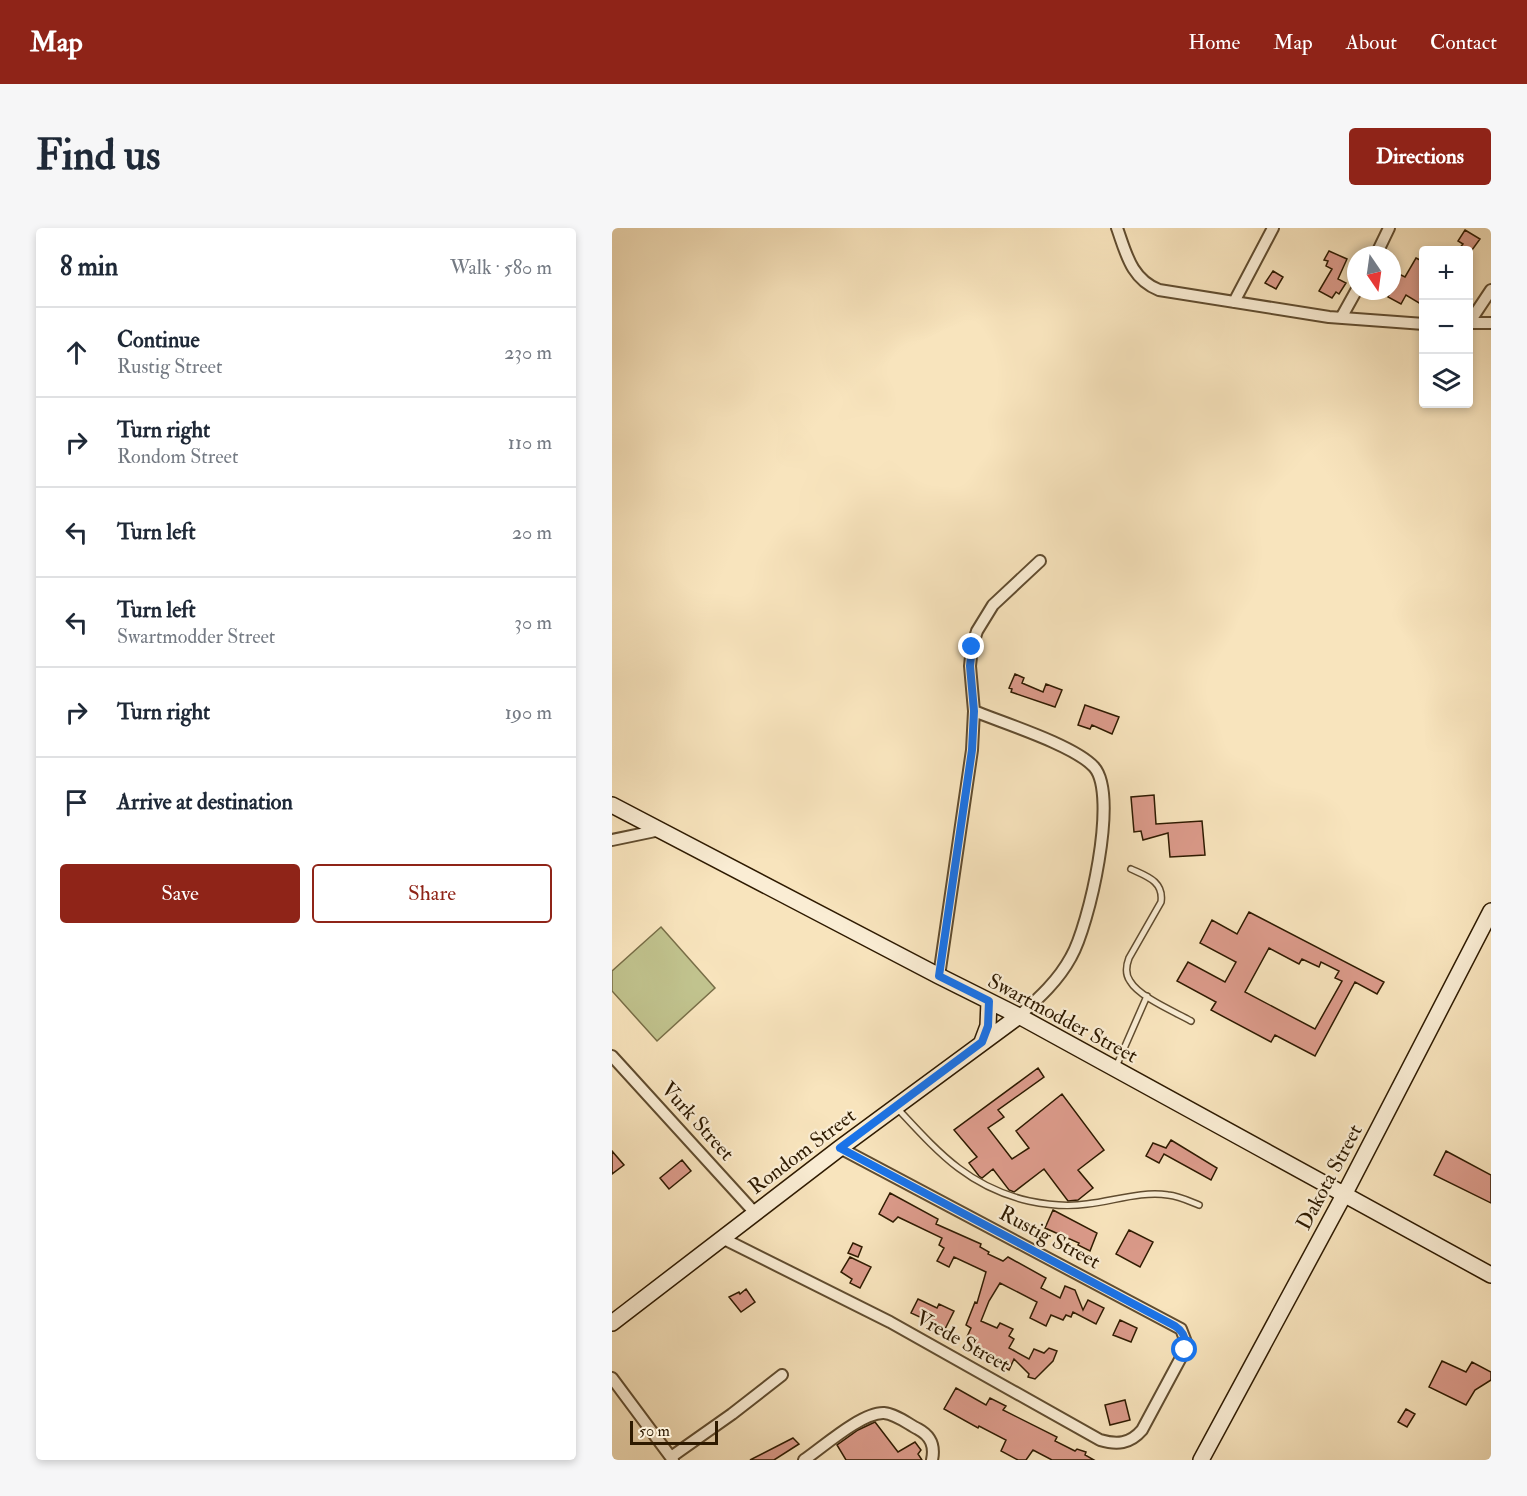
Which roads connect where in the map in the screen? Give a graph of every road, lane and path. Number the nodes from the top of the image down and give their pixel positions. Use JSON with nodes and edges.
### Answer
{"nodes":[{"id":1,"x":1273,"y":228,"type":"edge"},
{"id":2,"x":1389,"y":228,"type":"edge"},
{"id":3,"x":1122,"y":230,"type":"edge"},
{"id":4,"x":1380,"y":246,"type":"edge"},
{"id":5,"x":1491,"y":290,"type":"edge"},
{"id":6,"x":1351,"y":300,"type":"edge"},
{"id":7,"x":1234,"y":302,"type":"junction"},
{"id":8,"x":1473,"y":317,"type":"edge"},
{"id":9,"x":1341,"y":318,"type":"junction"},
{"id":10,"x":1473,"y":323,"type":"edge"},
{"id":11,"x":1491,"y":323,"type":"edge"},
{"id":12,"x":1419,"y":324,"type":"edge"},
{"id":13,"x":1040,"y":561,"type":"dead end"},
{"id":14,"x":974,"y":711,"type":"junction"},
{"id":15,"x":612,"y":805,"type":"edge"},
{"id":16,"x":660,"y":830,"type":"junction"},
{"id":17,"x":612,"y":840,"type":"edge"},
{"id":18,"x":1131,"y":869,"type":"dead end"},
{"id":19,"x":1491,"y":911,"type":"edge"},
{"id":20,"x":939,"y":976,"type":"junction"},
{"id":21,"x":1147,"y":996,"type":"junction"},
{"id":22,"x":989,"y":1001,"type":"junction"},
{"id":23,"x":1020,"y":1016,"type":"junction"},
{"id":24,"x":1191,"y":1020,"type":"dead end"},
{"id":25,"x":982,"y":1042,"type":"junction"},
{"id":26,"x":612,"y":1056,"type":"edge"},
{"id":27,"x":1115,"y":1068,"type":"junction"},
{"id":28,"x":896,"y":1107,"type":"junction"},
{"id":29,"x":840,"y":1148,"type":"junction"},
{"id":30,"x":1344,"y":1195,"type":"junction"},
{"id":31,"x":1199,"y":1205,"type":"dead end"},
{"id":32,"x":755,"y":1213,"type":"junction"},
{"id":33,"x":724,"y":1239,"type":"junction"},
{"id":34,"x":1491,"y":1275,"type":"edge"},
{"id":35,"x":612,"y":1323,"type":"edge"},
{"id":36,"x":782,"y":1375,"type":"dead end"},
{"id":37,"x":612,"y":1378,"type":"edge"},
{"id":38,"x":1163,"y":1391,"type":"joint"},
{"id":39,"x":672,"y":1459,"type":"edge"},
{"id":40,"x":804,"y":1460,"type":"edge"},
{"id":41,"x":932,"y":1460,"type":"edge"},
{"id":42,"x":1201,"y":1460,"type":"edge"}],
"edges":[{"from":1,"to":7,"type":"street"},
{"from":2,"to":4,"type":"street"},
{"from":3,"to":7,"type":"street"},
{"from":5,"to":8,"type":"street"},
{"from":6,"to":9,"type":"street"},
{"from":7,"to":9,"type":"street"},
{"from":9,"to":12,"type":"street"},
{"from":10,"to":11,"type":"street"},
{"from":13,"to":14,"type":"street"},
{"from":14,"to":20,"type":"street"},
{"from":14,"to":23,"type":"street"},
{"from":15,"to":16,"type":"street","name":"Swartmodder Street"},
{"from":16,"to":17,"type":"street"},
{"from":16,"to":20,"type":"street","name":"Swartmodder Street"},
{"from":18,"to":21,"type":"lane"},
{"from":19,"to":30,"type":"street","name":"Dakota Street"},
{"from":20,"to":22,"type":"street","name":"Swartmodder Street"},
{"from":21,"to":24,"type":"lane"},
{"from":21,"to":27,"type":"lane"},
{"from":22,"to":23,"type":"street","name":"Swartmodder Street"},
{"from":22,"to":25,"type":"street"},
{"from":23,"to":25,"type":"street","name":"Rondom Street"},
{"from":23,"to":27,"type":"street","name":"Swartmodder Street"},
{"from":25,"to":28,"type":"street","name":"Rondom Street"},
{"from":26,"to":32,"type":"street","name":"Vurk Street"},
{"from":27,"to":30,"type":"street","name":"Swartmodder Street"},
{"from":28,"to":29,"type":"street","name":"Rondom Street"},
{"from":28,"to":31,"type":"lane"},
{"from":29,"to":32,"type":"street","name":"Rondom Street"},
{"from":29,"to":38,"type":"street","name":"Rustig Street"},
{"from":30,"to":34,"type":"street","name":"Swartmodder Street"},
{"from":30,"to":42,"type":"street","name":"Dakota Street"},
{"from":32,"to":33,"type":"street","name":"Rondom Street"},
{"from":33,"to":35,"type":"street","name":"Rondom Street"},
{"from":33,"to":38,"type":"street","name":"Vrede Street"},
{"from":36,"to":39,"type":"street"},
{"from":37,"to":39,"type":"street"},
{"from":40,"to":41,"type":"street"}]}
